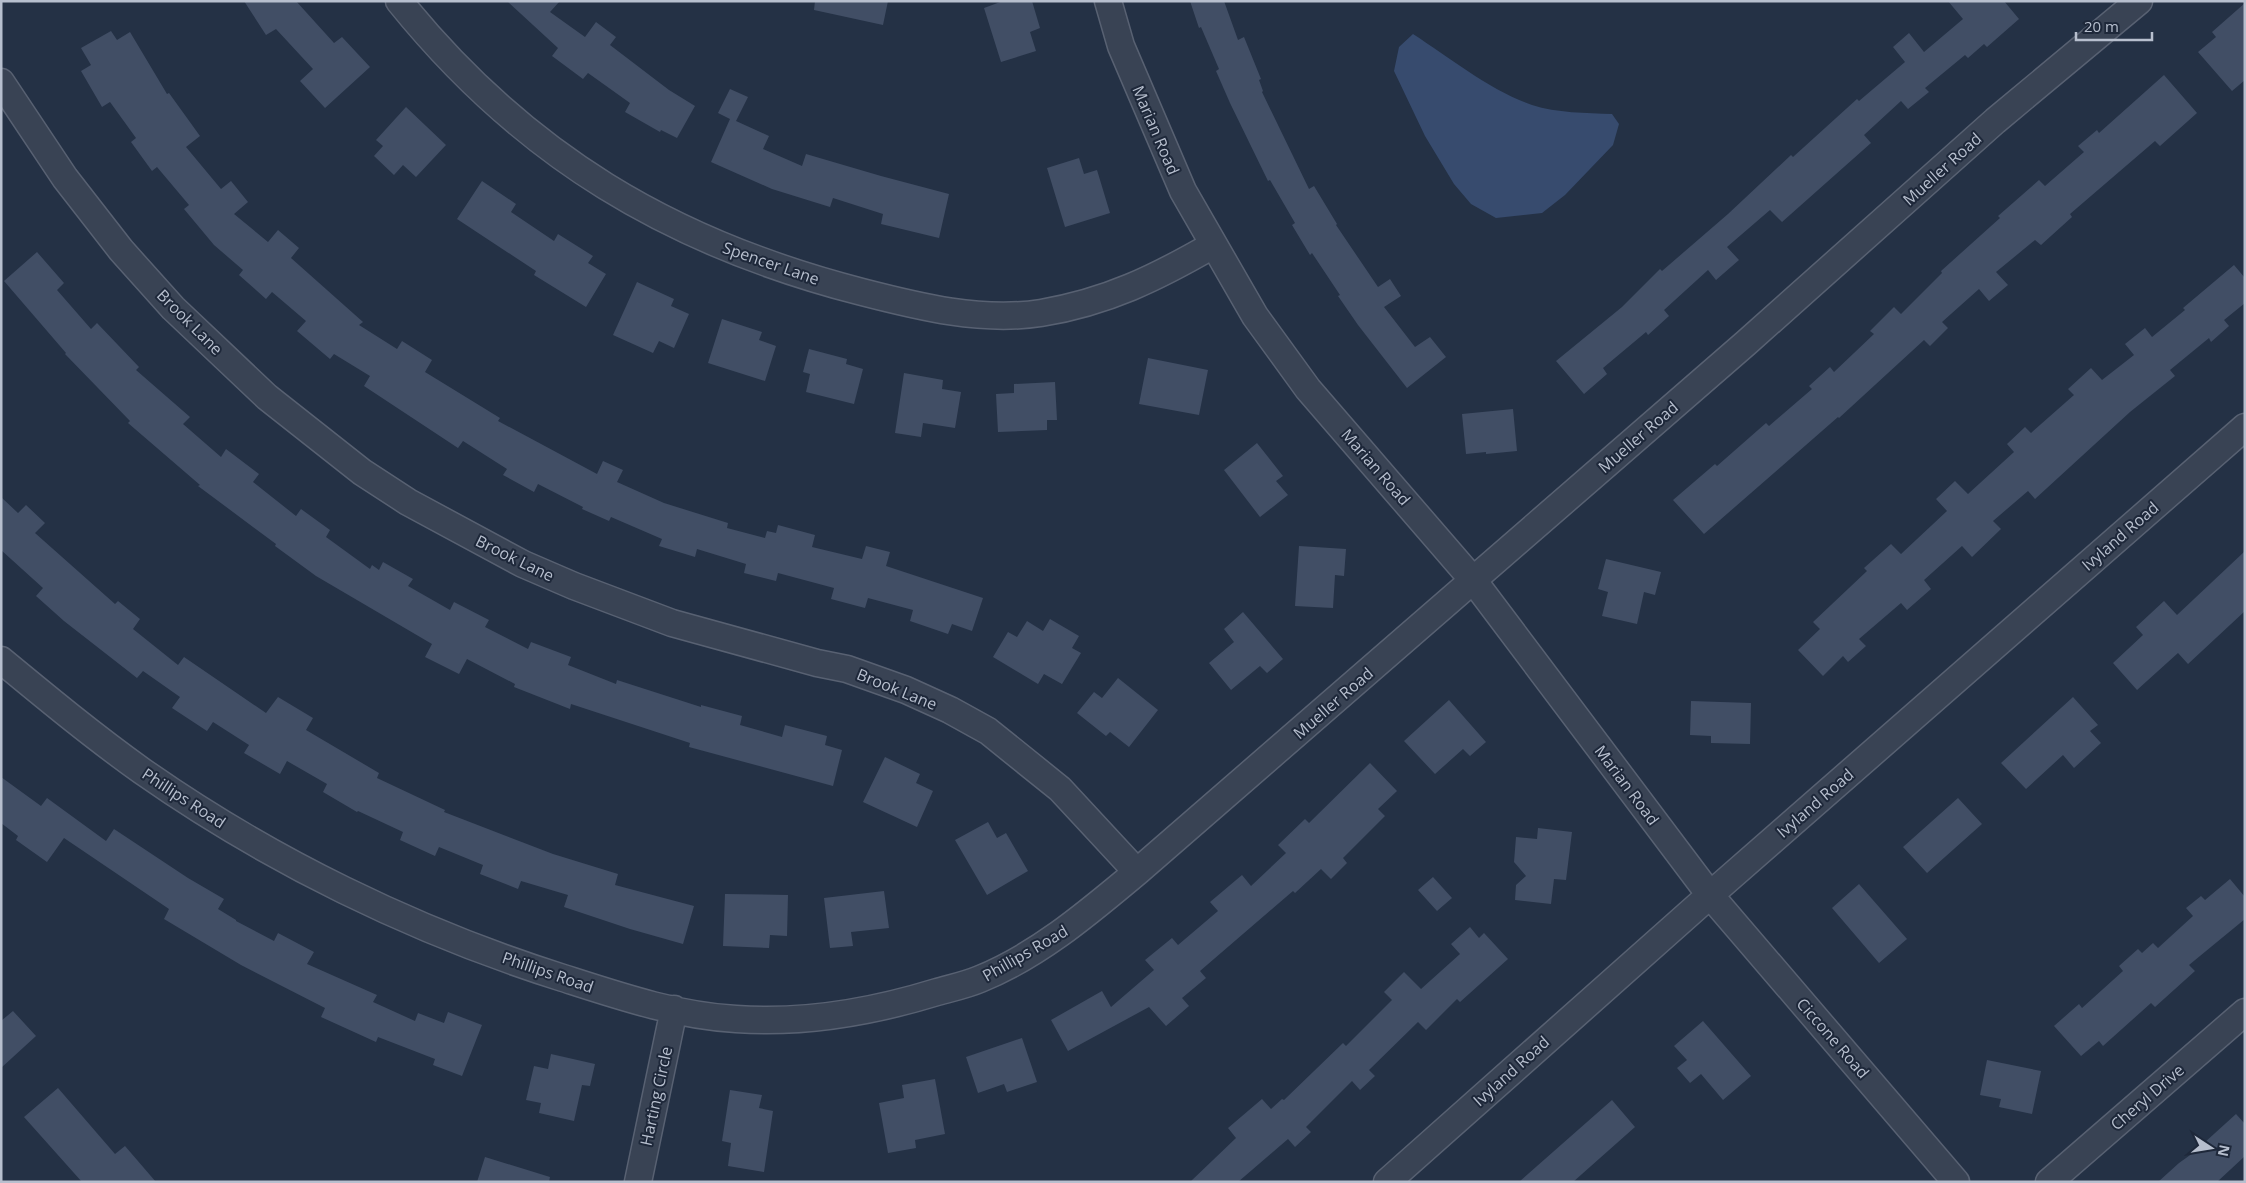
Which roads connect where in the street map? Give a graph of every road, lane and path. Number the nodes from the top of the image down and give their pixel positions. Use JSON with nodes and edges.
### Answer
{"nodes":[{"id":1,"x":399,"y":1,"type":"edge"},
{"id":2,"x":1108,"y":1,"type":"edge"},
{"id":3,"x":2139,"y":1,"type":"edge"},
{"id":4,"x":1,"y":82,"type":"edge"},
{"id":5,"x":1212,"y":244,"type":"junction"},
{"id":6,"x":2245,"y":427,"type":"edge"},
{"id":7,"x":1473,"y":580,"type":"junction"},
{"id":8,"x":1,"y":660,"type":"edge"},
{"id":9,"x":1137,"y":872,"type":"junction"},
{"id":10,"x":1710,"y":895,"type":"junction"},
{"id":11,"x":674,"y":1010,"type":"junction"},
{"id":12,"x":2245,"y":1012,"type":"edge"},
{"id":13,"x":638,"y":1182,"type":"edge"},
{"id":14,"x":1387,"y":1182,"type":"edge"},
{"id":15,"x":1956,"y":1182,"type":"edge"},
{"id":16,"x":2048,"y":1182,"type":"edge"}],
"edges":[{"from":1,"to":5,"type":"street","name":"Spencer Lane"},
{"from":2,"to":5,"type":"street","name":"Marian Road"},
{"from":3,"to":7,"type":"street","name":"Mueller Road"},
{"from":4,"to":9,"type":"street","name":"Brook Lane"},
{"from":5,"to":7,"type":"street","name":"Marian Road"},
{"from":6,"to":10,"type":"street","name":"Ivyland Road"},
{"from":7,"to":9,"type":"street","name":"Mueller Road"},
{"from":7,"to":10,"type":"street","name":"Marian Road"},
{"from":8,"to":11,"type":"street","name":"Phillips Road"},
{"from":9,"to":11,"type":"street","name":"Phillips Road"},
{"from":10,"to":14,"type":"street","name":"Ivyland Road"},
{"from":10,"to":15,"type":"street","name":"Ciccone Road"},
{"from":11,"to":13,"type":"street","name":"Harting Circle"},
{"from":12,"to":16,"type":"street","name":"Cheryl Drive"}]}
